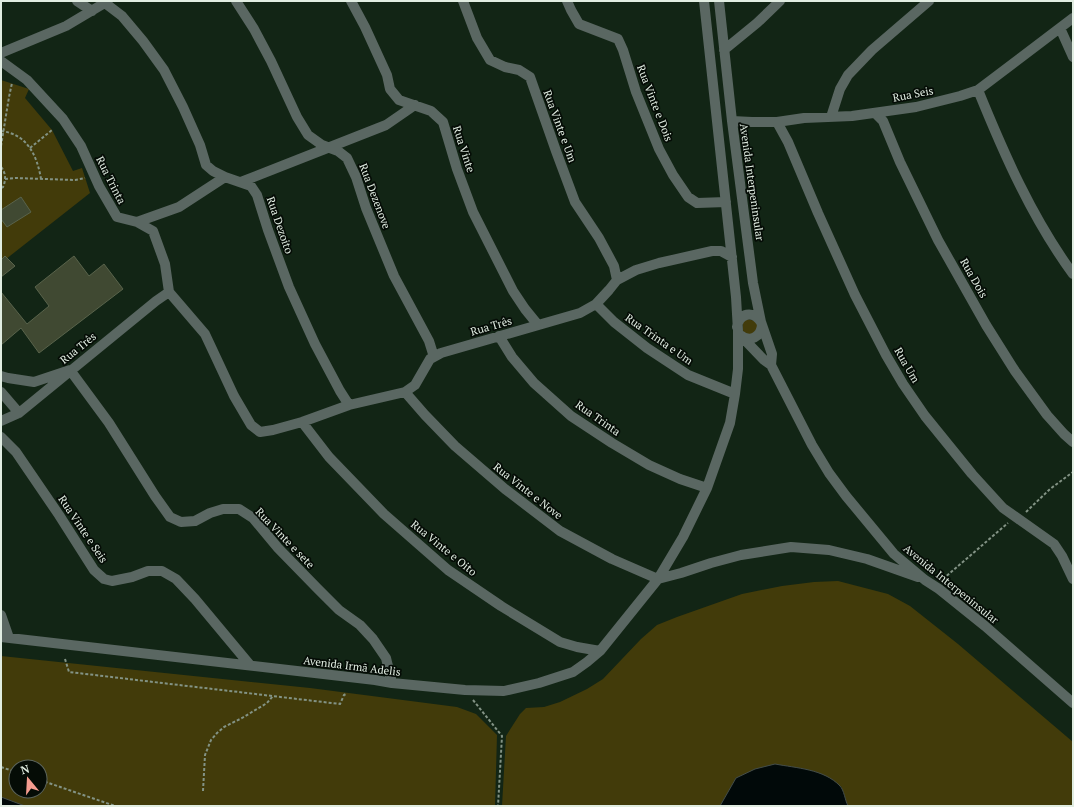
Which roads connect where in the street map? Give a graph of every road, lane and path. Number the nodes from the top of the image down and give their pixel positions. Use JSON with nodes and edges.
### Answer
{"nodes":[{"id":1,"x":77,"y":1,"type":"edge"},
{"id":2,"x":236,"y":1,"type":"edge"},
{"id":3,"x":351,"y":1,"type":"edge"},
{"id":4,"x":463,"y":1,"type":"edge"},
{"id":5,"x":568,"y":1,"type":"edge"},
{"id":6,"x":704,"y":1,"type":"edge"},
{"id":7,"x":719,"y":1,"type":"edge"},
{"id":8,"x":780,"y":1,"type":"edge"},
{"id":9,"x":929,"y":1,"type":"edge"},
{"id":10,"x":106,"y":2,"type":"edge"},
{"id":11,"x":92,"y":11,"type":"junction"},
{"id":12,"x":1073,"y":18,"type":"edge"},
{"id":13,"x":1060,"y":28,"type":"junction"},
{"id":14,"x":724,"y":50,"type":"junction"},
{"id":15,"x":1,"y":53,"type":"edge"},
{"id":16,"x":1073,"y":57,"type":"edge"},
{"id":17,"x":1,"y":62,"type":"edge"},
{"id":18,"x":12,"y":83,"type":"dead end"},
{"id":19,"x":978,"y":90,"type":"junction"},
{"id":20,"x":415,"y":105,"type":"junction"},
{"id":21,"x":875,"y":113,"type":"junction"},
{"id":22,"x":831,"y":117,"type":"junction"},
{"id":23,"x":732,"y":121,"type":"junction"},
{"id":24,"x":777,"y":122,"type":"junction"},
{"id":25,"x":52,"y":130,"type":"dead end"},
{"id":26,"x":2,"y":131,"type":"edge"},
{"id":27,"x":1,"y":146,"type":"edge"},
{"id":28,"x":328,"y":147,"type":"junction"},
{"id":29,"x":30,"y":148,"type":"junction"},
{"id":30,"x":1,"y":166,"type":"edge"},
{"id":31,"x":225,"y":177,"type":"junction"},
{"id":32,"x":85,"y":178,"type":"dead end"},
{"id":33,"x":5,"y":179,"type":"junction"},
{"id":34,"x":41,"y":179,"type":"junction"},
{"id":35,"x":241,"y":182,"type":"junction"},
{"id":36,"x":1,"y":188,"type":"edge"},
{"id":37,"x":726,"y":202,"type":"junction"},
{"id":38,"x":137,"y":222,"type":"junction"},
{"id":39,"x":732,"y":257,"type":"junction"},
{"id":40,"x":1073,"y":274,"type":"edge"},
{"id":41,"x":617,"y":280,"type":"junction"},
{"id":42,"x":169,"y":292,"type":"junction"},
{"id":43,"x":596,"y":304,"type":"junction"},
{"id":44,"x":762,"y":324,"type":"junction"},
{"id":45,"x":538,"y":325,"type":"junction"},
{"id":46,"x":739,"y":331,"type":"junction"},
{"id":47,"x":499,"y":336,"type":"junction"},
{"id":48,"x":434,"y":357,"type":"junction"},
{"id":49,"x":771,"y":364,"type":"junction"},
{"id":50,"x":70,"y":370,"type":"junction"},
{"id":51,"x":1,"y":376,"type":"edge"},
{"id":52,"x":1,"y":392,"type":"edge"},
{"id":53,"x":404,"y":392,"type":"junction"},
{"id":54,"x":735,"y":394,"type":"junction"},
{"id":55,"x":349,"y":405,"type":"junction"},
{"id":56,"x":18,"y":413,"type":"junction"},
{"id":57,"x":1,"y":421,"type":"edge"},
{"id":58,"x":302,"y":422,"type":"junction"},
{"id":59,"x":1,"y":437,"type":"edge"},
{"id":60,"x":1073,"y":442,"type":"edge"},
{"id":61,"x":1073,"y":472,"type":"edge"},
{"id":62,"x":707,"y":488,"type":"junction"},
{"id":63,"x":1015,"y":517,"type":"junction"},
{"id":64,"x":658,"y":579,"type":"junction"},
{"id":65,"x":1073,"y":579,"type":"edge"},
{"id":66,"x":925,"y":580,"type":"junction"},
{"id":67,"x":939,"y":589,"type":"junction"},
{"id":68,"x":1,"y":615,"type":"edge"},
{"id":69,"x":5,"y":637,"type":"edge"},
{"id":70,"x":600,"y":651,"type":"junction"},
{"id":71,"x":66,"y":659,"type":"dead end"},
{"id":72,"x":250,"y":665,"type":"junction"},
{"id":73,"x":392,"y":683,"type":"junction"},
{"id":74,"x":465,"y":690,"type":"junction"},
{"id":75,"x":346,"y":694,"type":"dead end"},
{"id":76,"x":273,"y":696,"type":"junction"},
{"id":77,"x":1073,"y":703,"type":"edge"},
{"id":78,"x":48,"y":783,"type":"edge"},
{"id":79,"x":203,"y":791,"type":"dead end"},
{"id":80,"x":115,"y":806,"type":"edge"},
{"id":81,"x":498,"y":806,"type":"edge"}],
"edges":[{"from":1,"to":11,"type":"street"},
{"from":2,"to":28,"type":"street","name":"Rua Dezenove"},
{"from":3,"to":20,"type":"street","name":"Rua Vinte"},
{"from":4,"to":41,"type":"street","name":"Rua Vinte e Um"},
{"from":5,"to":37,"type":"street","name":"Rua Vinte e Dois"},
{"from":6,"to":37,"type":"street"},
{"from":7,"to":14,"type":"street","name":"Avenida Interpeninsular"},
{"from":8,"to":14,"type":"street"},
{"from":9,"to":22,"type":"street"},
{"from":10,"to":11,"type":"street"},
{"from":10,"to":31,"type":"street","name":"Rua Dezoito"},
{"from":11,"to":15,"type":"street"},
{"from":12,"to":13,"type":"street","name":"Rua Seis"},
{"from":13,"to":16,"type":"street"},
{"from":13,"to":19,"type":"street","name":"Rua Seis"},
{"from":14,"to":23,"type":"street","name":"Avenida Interpeninsular"},
{"from":17,"to":38,"type":"street","name":"Rua Trinta"},
{"from":18,"to":26,"type":"path"},
{"from":19,"to":21,"type":"street","name":"Rua Seis"},
{"from":19,"to":40,"type":"street"},
{"from":20,"to":28,"type":"street"},
{"from":20,"to":45,"type":"street","name":"Rua Vinte"},
{"from":21,"to":22,"type":"street","name":"Rua Seis"},
{"from":21,"to":60,"type":"street","name":"Rua Dois"},
{"from":22,"to":24,"type":"street","name":"Rua Seis"},
{"from":23,"to":24,"type":"street","name":"Rua Seis"},
{"from":23,"to":44,"type":"street","name":"Avenida Interpeninsular"},
{"from":24,"to":63,"type":"street","name":"Rua Um"},
{"from":25,"to":29,"type":"path"},
{"from":26,"to":27,"type":"path"},
{"from":26,"to":29,"type":"path"},
{"from":28,"to":35,"type":"street"},
{"from":28,"to":48,"type":"street","name":"Rua Dezenove"},
{"from":29,"to":34,"type":"path"},
{"from":30,"to":33,"type":"path"},
{"from":31,"to":35,"type":"street","name":"Rua Dezoito"},
{"from":31,"to":38,"type":"street"},
{"from":32,"to":34,"type":"path"},
{"from":33,"to":34,"type":"path"},
{"from":33,"to":36,"type":"path"},
{"from":35,"to":55,"type":"street","name":"Rua Dezoito"},
{"from":37,"to":39,"type":"street"},
{"from":38,"to":42,"type":"street","name":"Rua Trinta"},
{"from":39,"to":41,"type":"street","name":"Rua Três"},
{"from":39,"to":46,"type":"street"},
{"from":41,"to":43,"type":"street","name":"Rua Três"},
{"from":42,"to":50,"type":"street","name":"Rua Três"},
{"from":42,"to":58,"type":"street"},
{"from":43,"to":45,"type":"street","name":"Rua Três"},
{"from":43,"to":54,"type":"street","name":"Rua Trinta e Um"},
{"from":44,"to":46,"type":"street"},
{"from":44,"to":46,"type":"street"},
{"from":44,"to":49,"type":"street","name":"Avenida Interpeninsular"},
{"from":45,"to":47,"type":"street","name":"Rua Três"},
{"from":46,"to":49,"type":"street","name":"Avenida Interpeninsular"},
{"from":46,"to":54,"type":"street","name":"Avenida Irmã Adelis"},
{"from":47,"to":48,"type":"street","name":"Rua Três"},
{"from":47,"to":62,"type":"street","name":"Rua Trinta"},
{"from":48,"to":53,"type":"street"},
{"from":49,"to":66,"type":"street","name":"Avenida Interpeninsular"},
{"from":50,"to":51,"type":"street"},
{"from":50,"to":56,"type":"street","name":"Rua Três"},
{"from":50,"to":73,"type":"street","name":"Rua Vinte e sete"},
{"from":52,"to":56,"type":"street"},
{"from":53,"to":55,"type":"street"},
{"from":53,"to":64,"type":"street","name":"Rua Vinte e Nove"},
{"from":54,"to":62,"type":"street","name":"Avenida Irmã Adelis"},
{"from":55,"to":58,"type":"street"},
{"from":56,"to":57,"type":"street","name":"Rua Três"},
{"from":58,"to":70,"type":"street","name":"Rua Vinte e Oito"},
{"from":59,"to":72,"type":"street","name":"Rua Vinte e Seis"},
{"from":61,"to":63,"type":"path"},
{"from":62,"to":64,"type":"street","name":"Avenida Irmã Adelis"},
{"from":63,"to":65,"type":"street","name":"Rua Um"},
{"from":63,"to":67,"type":"path"},
{"from":64,"to":66,"type":"street"},
{"from":64,"to":70,"type":"street","name":"Avenida Irmã Adelis"},
{"from":66,"to":67,"type":"street","name":"Avenida Interpeninsular"},
{"from":67,"to":77,"type":"street","name":"Avenida Interpeninsular"},
{"from":68,"to":69,"type":"street"},
{"from":69,"to":72,"type":"street","name":"Avenida Irmã Adelis"},
{"from":70,"to":74,"type":"street","name":"Avenida Irmã Adelis"},
{"from":71,"to":76,"type":"path"},
{"from":72,"to":73,"type":"street","name":"Avenida Irmã Adelis"},
{"from":73,"to":74,"type":"street","name":"Avenida Irmã Adelis"},
{"from":74,"to":81,"type":"path"},
{"from":75,"to":76,"type":"path"},
{"from":76,"to":79,"type":"path"},
{"from":78,"to":80,"type":"path"}]}
